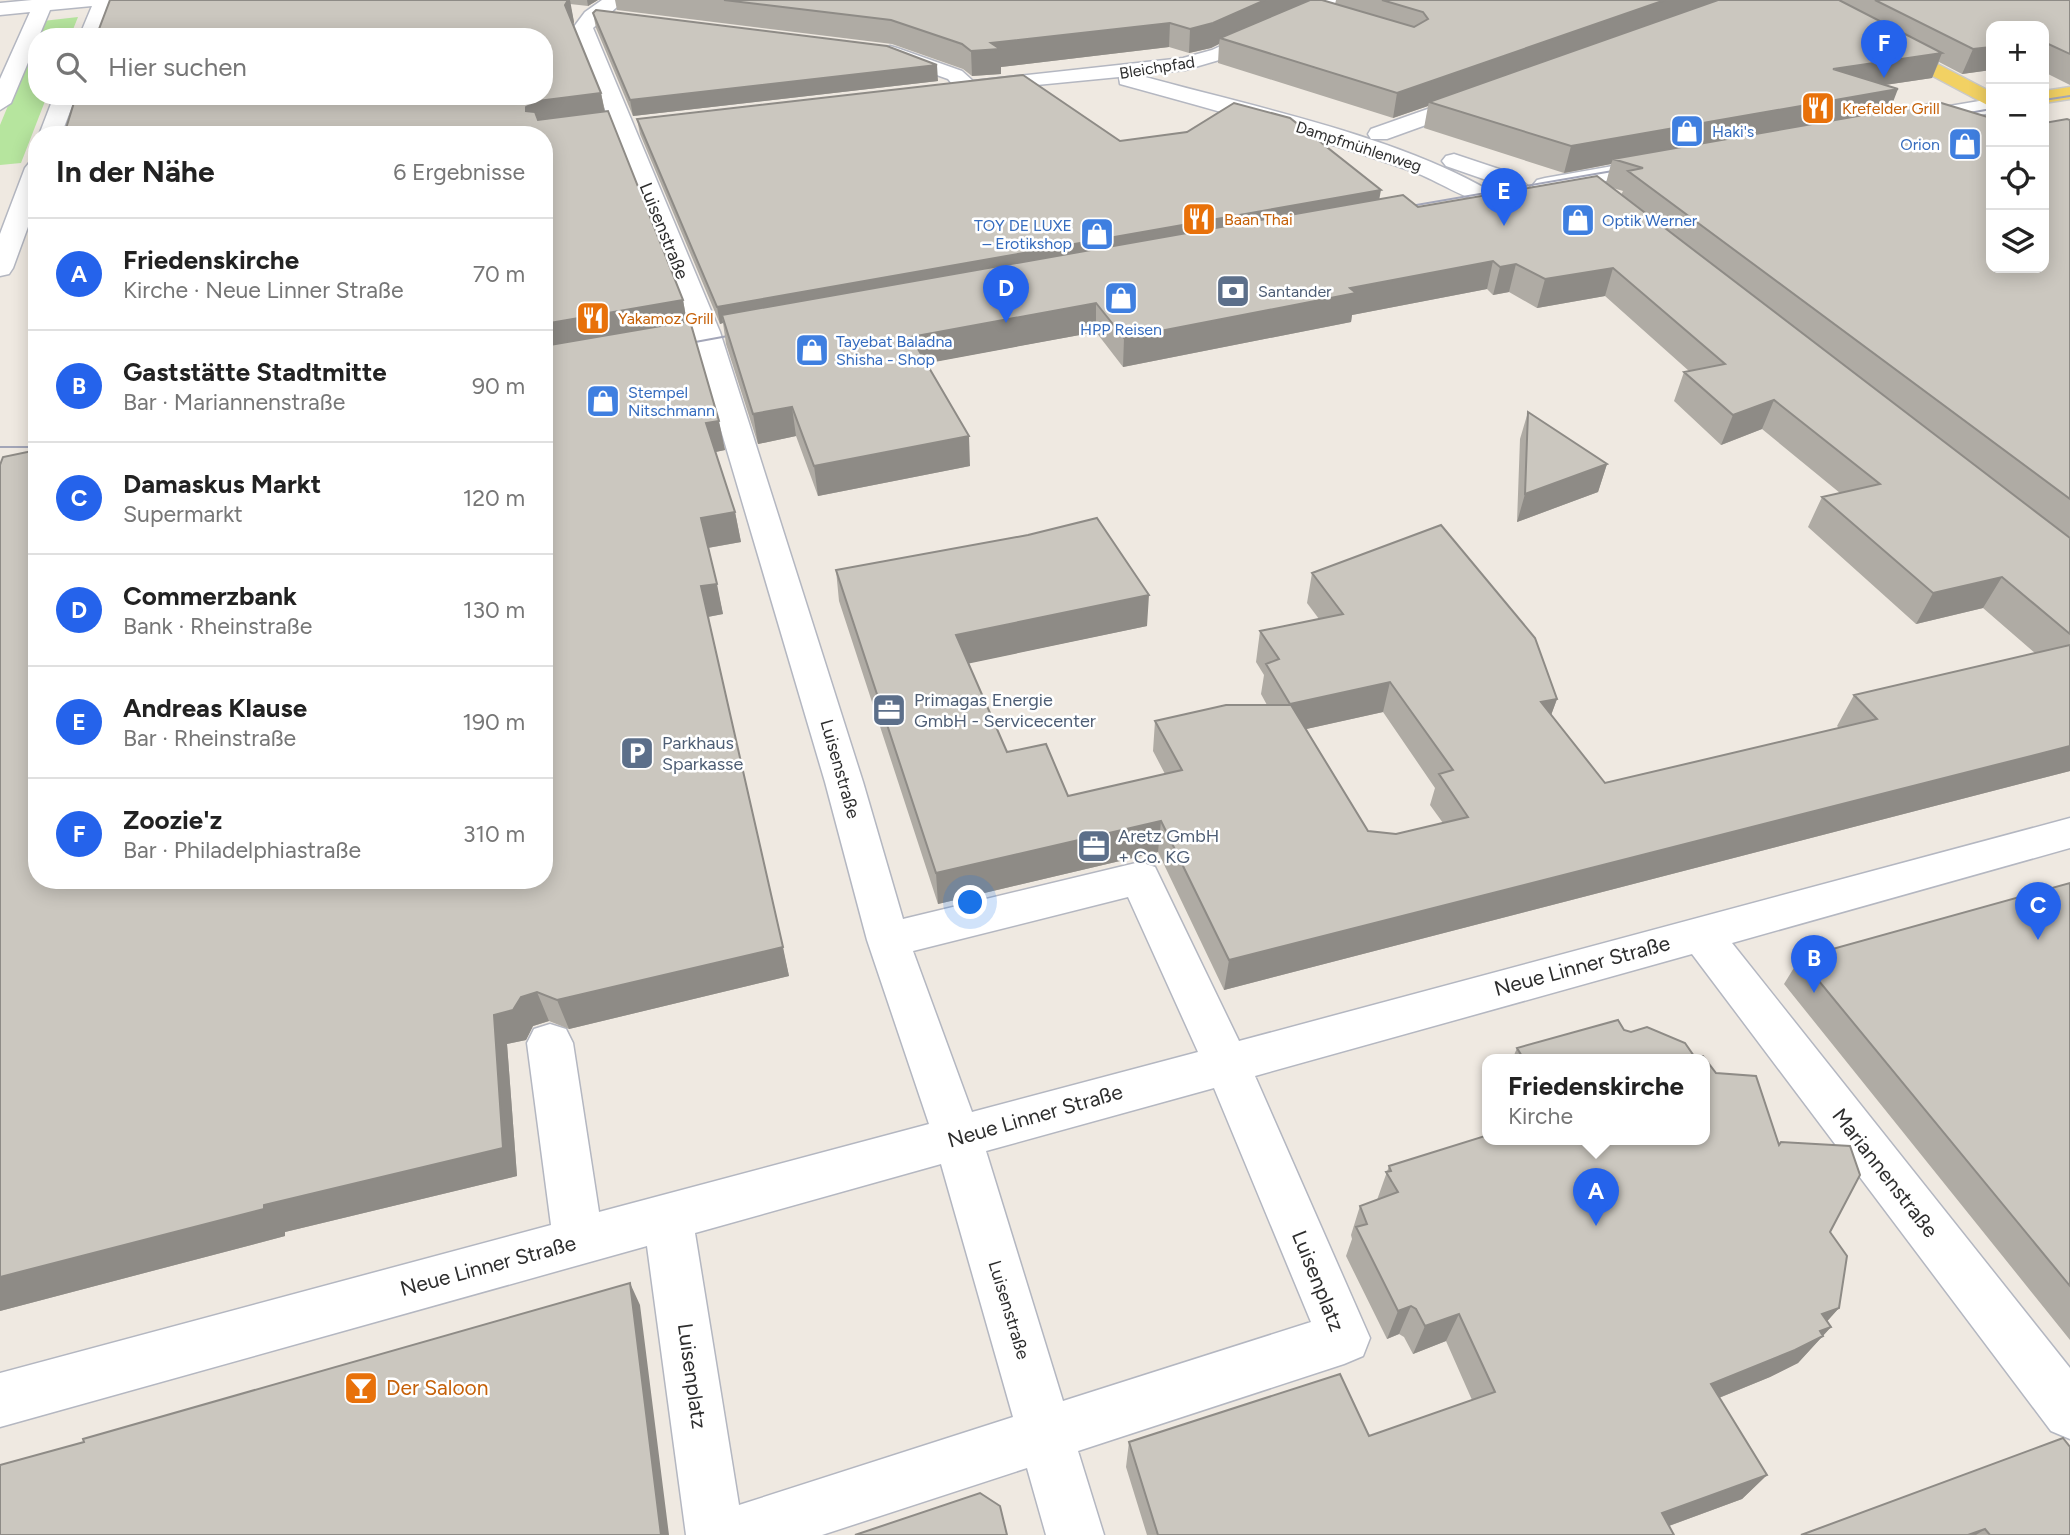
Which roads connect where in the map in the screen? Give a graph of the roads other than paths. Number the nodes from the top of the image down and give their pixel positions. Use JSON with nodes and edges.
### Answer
{"nodes":[{"id":1,"x":92,"y":0,"type":"edge"},
{"id":2,"x":104,"y":0,"type":"edge"},
{"id":3,"x":1800,"y":0,"type":"edge"},
{"id":4,"x":37,"y":3,"type":"edge"},
{"id":5,"x":0,"y":9,"type":"edge"},
{"id":6,"x":617,"y":10,"type":"edge"},
{"id":7,"x":1336,"y":10,"type":"edge"},
{"id":8,"x":93,"y":28,"type":"edge"},
{"id":9,"x":865,"y":49,"type":"edge"},
{"id":10,"x":1185,"y":64,"type":"junction"},
{"id":11,"x":0,"y":69,"type":"edge"},
{"id":12,"x":1109,"y":74,"type":"junction"},
{"id":13,"x":1220,"y":79,"type":"dead end"},
{"id":14,"x":966,"y":86,"type":"junction"},
{"id":15,"x":939,"y":90,"type":"edge"},
{"id":16,"x":1494,"y":93,"type":"edge"},
{"id":17,"x":2070,"y":93,"type":"edge"},
{"id":18,"x":1263,"y":94,"type":"dead end"},
{"id":19,"x":2049,"y":96,"type":"edge"},
{"id":20,"x":1986,"y":100,"type":"edge"},
{"id":21,"x":0,"y":103,"type":"edge"},
{"id":22,"x":1986,"y":104,"type":"edge"},
{"id":23,"x":62,"y":105,"type":"edge"},
{"id":24,"x":652,"y":123,"type":"edge"},
{"id":25,"x":1890,"y":123,"type":"edge"},
{"id":26,"x":53,"y":126,"type":"edge"},
{"id":27,"x":624,"y":126,"type":"junction"},
{"id":28,"x":597,"y":129,"type":"edge"},
{"id":29,"x":1379,"y":134,"type":"junction"},
{"id":30,"x":1687,"y":160,"type":"edge"},
{"id":31,"x":1578,"y":179,"type":"junction"},
{"id":32,"x":28,"y":184,"type":"edge"},
{"id":33,"x":1521,"y":190,"type":"junction"},
{"id":34,"x":1483,"y":197,"type":"junction"},
{"id":35,"x":1604,"y":199,"type":"edge"},
{"id":36,"x":1443,"y":204,"type":"edge"},
{"id":37,"x":16,"y":205,"type":"edge"},
{"id":38,"x":0,"y":268,"type":"edge"},
{"id":39,"x":2070,"y":833,"type":"edge"},
{"id":40,"x":1701,"y":934,"type":"junction"},
{"id":41,"x":888,"y":940,"type":"junction"},
{"id":42,"x":550,"y":1043,"type":"dead end"},
{"id":43,"x":1226,"y":1062,"type":"junction"},
{"id":44,"x":958,"y":1138,"type":"junction"},
{"id":45,"x":668,"y":1217,"type":"junction"},
{"id":46,"x":578,"y":1241,"type":"junction"},
{"id":47,"x":0,"y":1400,"type":"edge"},
{"id":48,"x":2070,"y":1412,"type":"edge"},
{"id":49,"x":1047,"y":1436,"type":"junction"},
{"id":50,"x":715,"y":1535,"type":"edge"},
{"id":51,"x":734,"y":1535,"type":"edge"},
{"id":52,"x":1075,"y":1535,"type":"edge"}],
"edges":[{"from":1,"to":4,"type":"street"},
{"from":2,"to":8,"type":"street"},
{"from":3,"to":20,"type":"main road"},
{"from":4,"to":5,"type":"street"},
{"from":4,"to":11,"type":"street"},
{"from":4,"to":21,"type":"street"},
{"from":6,"to":27,"type":"street","name":"Luisenstraße"},
{"from":7,"to":10,"type":"street","name":"Bleichpfad"},
{"from":9,"to":14,"type":"street"},
{"from":10,"to":12,"type":"street","name":"Bleichpfad"},
{"from":10,"to":13,"type":"street"},
{"from":12,"to":14,"type":"street","name":"Bleichpfad"},
{"from":12,"to":34,"type":"street","name":"Dampfmühlenweg"},
{"from":14,"to":15,"type":"street","name":"Bleichpfad"},
{"from":16,"to":29,"type":"street"},
{"from":17,"to":19,"type":"main road"},
{"from":18,"to":29,"type":"street","name":"Dampfmühlenweg"},
{"from":22,"to":25,"type":"street"},
{"from":23,"to":26,"type":"street"},
{"from":24,"to":27,"type":"street"},
{"from":27,"to":28,"type":"street"},
{"from":27,"to":41,"type":"street","name":"Luisenstraße"},
{"from":29,"to":33,"type":"street","name":"Dampfmühlenweg"},
{"from":30,"to":31,"type":"street"},
{"from":31,"to":33,"type":"street"},
{"from":31,"to":35,"type":"street"},
{"from":32,"to":37,"type":"street"},
{"from":33,"to":34,"type":"street"},
{"from":34,"to":36,"type":"street"},
{"from":37,"to":38,"type":"street"},
{"from":39,"to":40,"type":"street","name":"Neue Linner Straße"},
{"from":40,"to":43,"type":"street","name":"Neue Linner Straße"},
{"from":40,"to":48,"type":"street","name":"Mariannenstraße"},
{"from":41,"to":43,"type":"street","name":"Luisenplatz"},
{"from":41,"to":44,"type":"street","name":"Luisenstraße"},
{"from":42,"to":46,"type":"street"},
{"from":43,"to":44,"type":"street","name":"Neue Linner Straße"},
{"from":43,"to":49,"type":"street","name":"Luisenplatz"},
{"from":44,"to":45,"type":"street","name":"Neue Linner Straße"},
{"from":44,"to":49,"type":"street","name":"Luisenstraße"},
{"from":45,"to":46,"type":"street","name":"Neue Linner Straße"},
{"from":45,"to":50,"type":"street","name":"Luisenplatz"},
{"from":46,"to":47,"type":"street","name":"Neue Linner Straße"},
{"from":49,"to":51,"type":"street","name":"Luisenplatz"},
{"from":49,"to":52,"type":"street","name":"Luisenstraße"}]}
